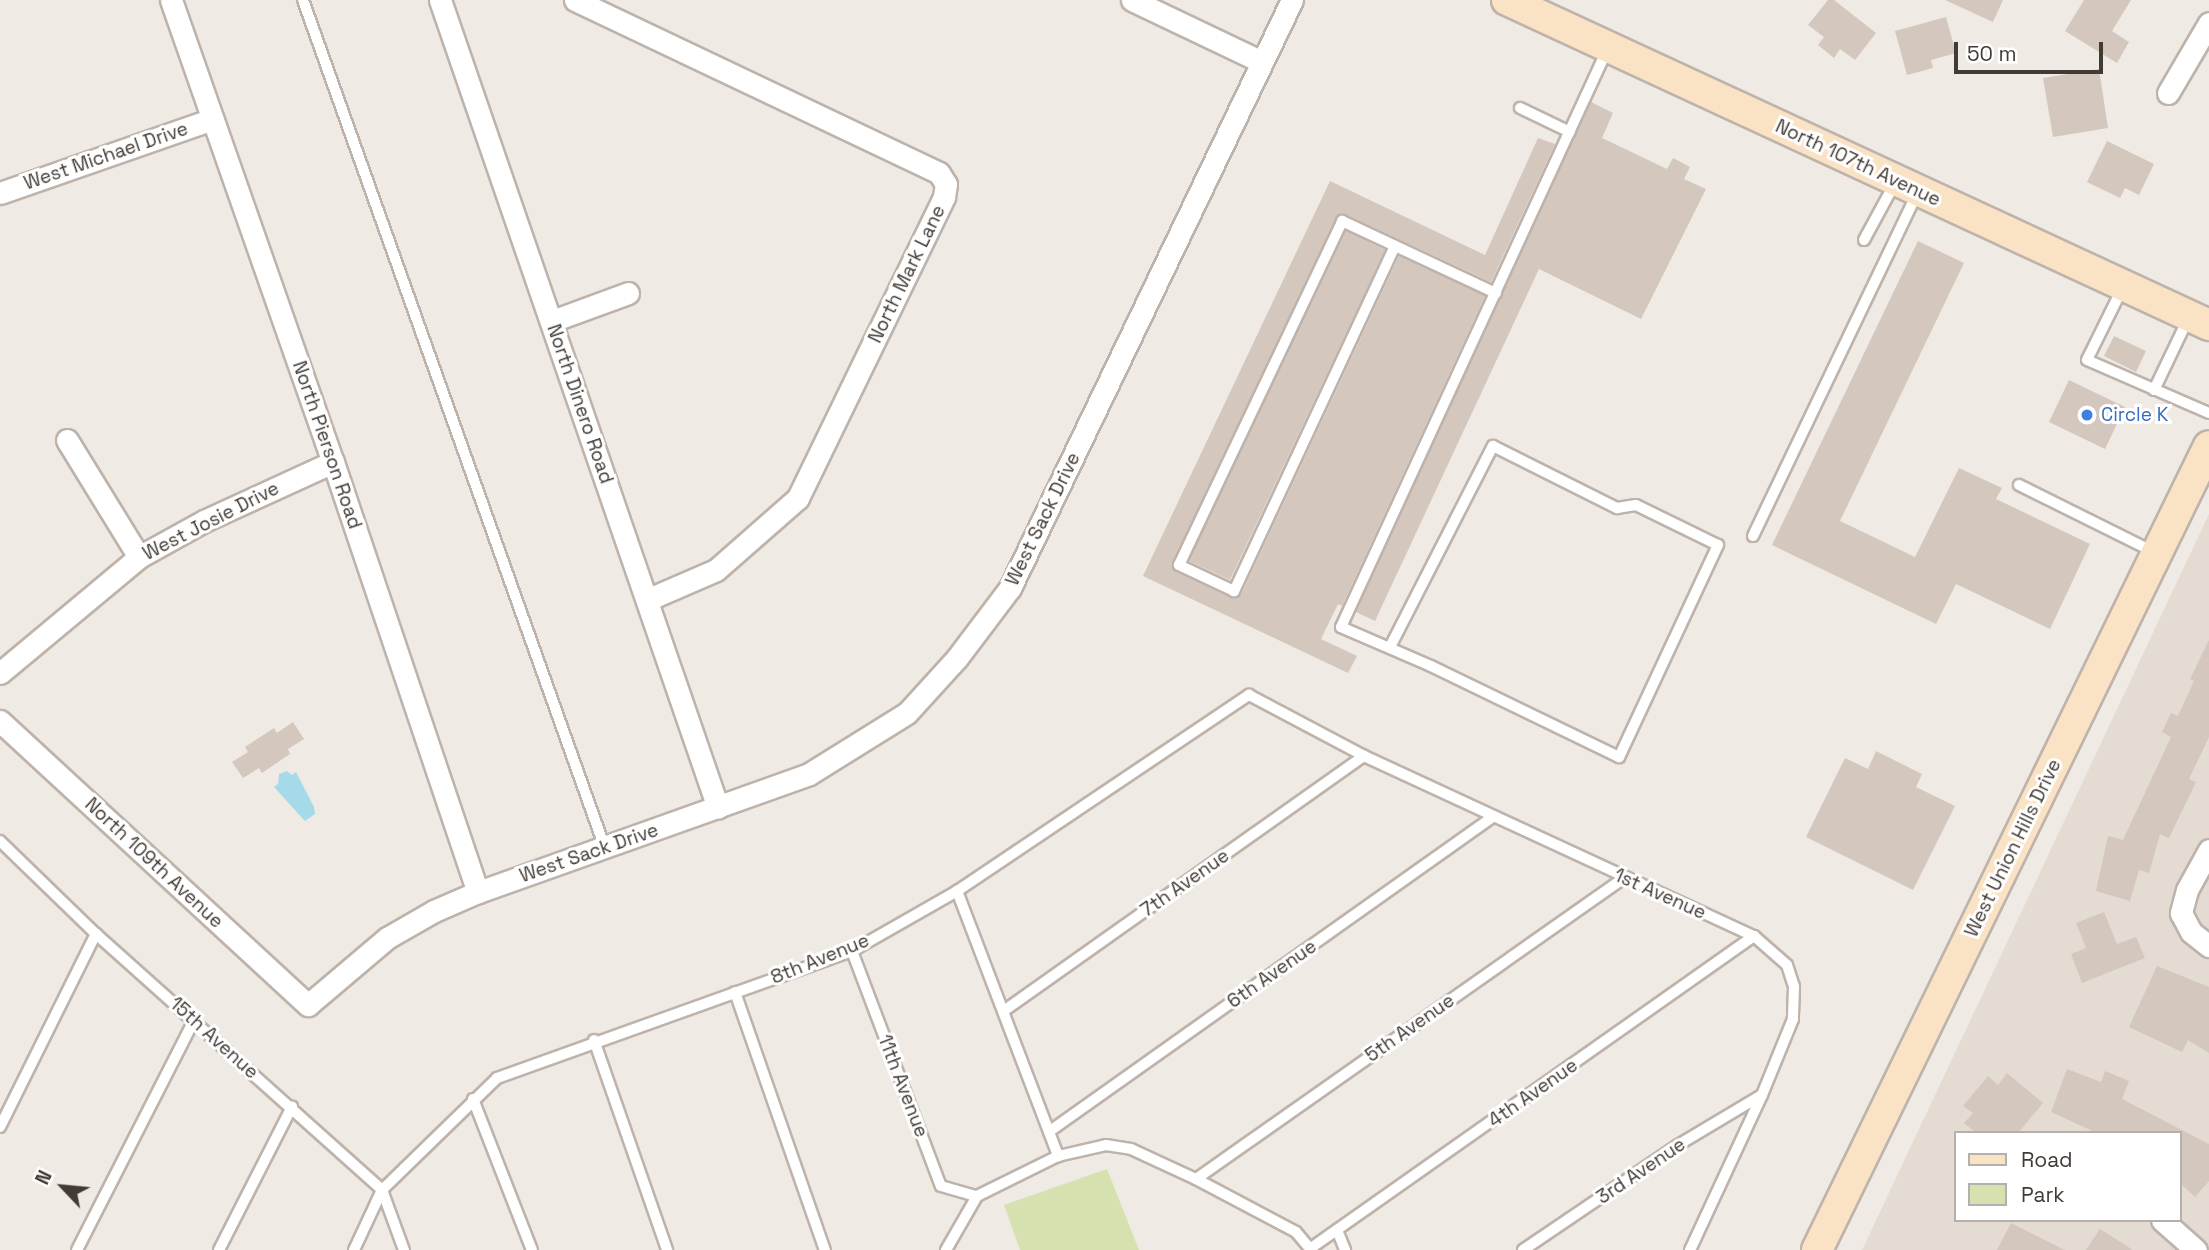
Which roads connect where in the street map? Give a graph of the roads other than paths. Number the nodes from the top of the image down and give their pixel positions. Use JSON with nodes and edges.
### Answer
{"nodes":[{"id":1,"x":171,"y":0,"type":"edge"},
{"id":2,"x":303,"y":0,"type":"edge"},
{"id":3,"x":440,"y":0,"type":"edge"},
{"id":4,"x":575,"y":0,"type":"edge"},
{"id":5,"x":1132,"y":0,"type":"edge"},
{"id":6,"x":1292,"y":0,"type":"edge"},
{"id":7,"x":1507,"y":0,"type":"edge"},
{"id":8,"x":2209,"y":23,"type":"edge"},
{"id":9,"x":1608,"y":47,"type":"junction"},
{"id":10,"x":1262,"y":62,"type":"junction"},
{"id":11,"x":2168,"y":93,"type":"dead end"},
{"id":12,"x":1520,"y":108,"type":"dead end"},
{"id":13,"x":212,"y":119,"type":"junction"},
{"id":14,"x":1570,"y":132,"type":"junction"},
{"id":15,"x":1907,"y":186,"type":"junction"},
{"id":16,"x":0,"y":193,"type":"edge"},
{"id":17,"x":1864,"y":240,"type":"dead end"},
{"id":18,"x":1395,"y":246,"type":"junction"},
{"id":19,"x":2123,"y":287,"type":"junction"},
{"id":20,"x":628,"y":293,"type":"dead end"},
{"id":21,"x":1496,"y":293,"type":"junction"},
{"id":22,"x":552,"y":321,"type":"junction"},
{"id":23,"x":2199,"y":321,"type":"edge"},
{"id":24,"x":2154,"y":390,"type":"junction"},
{"id":25,"x":2209,"y":412,"type":"edge"},
{"id":26,"x":67,"y":440,"type":"dead end"},
{"id":27,"x":2209,"y":446,"type":"edge"},
{"id":28,"x":334,"y":461,"type":"junction"},
{"id":29,"x":2019,"y":485,"type":"dead end"},
{"id":30,"x":1753,"y":536,"type":"dead end"},
{"id":31,"x":2157,"y":553,"type":"junction"},
{"id":32,"x":139,"y":557,"type":"junction"},
{"id":33,"x":649,"y":599,"type":"junction"},
{"id":34,"x":1390,"y":647,"type":"junction"},
{"id":35,"x":0,"y":673,"type":"edge"},
{"id":36,"x":1249,"y":695,"type":"joint"},
{"id":37,"x":0,"y":721,"type":"edge"},
{"id":38,"x":1364,"y":756,"type":"junction"},
{"id":39,"x":718,"y":808,"type":"junction"},
{"id":40,"x":1494,"y":816,"type":"junction"},
{"id":41,"x":1,"y":843,"type":"edge"},
{"id":42,"x":605,"y":848,"type":"junction"},
{"id":43,"x":2209,"y":850,"type":"edge"},
{"id":44,"x":1623,"y":878,"type":"junction"},
{"id":45,"x":957,"y":891,"type":"junction"},
{"id":46,"x":478,"y":892,"type":"junction"},
{"id":47,"x":96,"y":934,"type":"junction"},
{"id":48,"x":1754,"y":936,"type":"junction"},
{"id":49,"x":2209,"y":946,"type":"edge"},
{"id":50,"x":852,"y":950,"type":"junction"},
{"id":51,"x":735,"y":992,"type":"junction"},
{"id":52,"x":308,"y":1004,"type":"joint"},
{"id":53,"x":1005,"y":1010,"type":"junction"},
{"id":54,"x":194,"y":1020,"type":"junction"},
{"id":55,"x":594,"y":1040,"type":"junction"},
{"id":56,"x":1762,"y":1095,"type":"junction"},
{"id":57,"x":473,"y":1099,"type":"junction"},
{"id":58,"x":292,"y":1107,"type":"junction"},
{"id":59,"x":0,"y":1127,"type":"edge"},
{"id":60,"x":1050,"y":1131,"type":"junction"},
{"id":61,"x":1058,"y":1156,"type":"junction"},
{"id":62,"x":1196,"y":1179,"type":"junction"},
{"id":63,"x":382,"y":1190,"type":"junction"},
{"id":64,"x":977,"y":1196,"type":"junction"},
{"id":65,"x":2164,"y":1222,"type":"edge"},
{"id":66,"x":1337,"y":1230,"type":"junction"},
{"id":67,"x":1311,"y":1249,"type":"edge"},
{"id":68,"x":77,"y":1250,"type":"edge"},
{"id":69,"x":219,"y":1250,"type":"edge"},
{"id":70,"x":354,"y":1250,"type":"edge"},
{"id":71,"x":404,"y":1250,"type":"edge"},
{"id":72,"x":532,"y":1250,"type":"edge"},
{"id":73,"x":667,"y":1250,"type":"edge"},
{"id":74,"x":825,"y":1250,"type":"edge"},
{"id":75,"x":946,"y":1250,"type":"edge"},
{"id":76,"x":1345,"y":1250,"type":"edge"},
{"id":77,"x":1523,"y":1250,"type":"edge"},
{"id":78,"x":1690,"y":1250,"type":"edge"},
{"id":79,"x":1816,"y":1250,"type":"edge"},
{"id":80,"x":2196,"y":1250,"type":"edge"}],
"edges":[{"from":1,"to":13,"type":"street","name":"North Pierson Road"},
{"from":2,"to":42,"type":"lane"},
{"from":3,"to":22,"type":"street","name":"North Dinero Road"},
{"from":4,"to":33,"type":"street","name":"North Mark Lane"},
{"from":5,"to":10,"type":"street"},
{"from":6,"to":10,"type":"street","name":"West Sack Drive"},
{"from":7,"to":9,"type":"main road","name":"North 107th Avenue"},
{"from":8,"to":11,"type":"street"},
{"from":9,"to":14,"type":"lane"},
{"from":9,"to":15,"type":"main road","name":"North 107th Avenue"},
{"from":10,"to":39,"type":"street","name":"West Sack Drive"},
{"from":12,"to":14,"type":"lane"},
{"from":13,"to":16,"type":"street","name":"West Michael Drive"},
{"from":13,"to":28,"type":"street","name":"North Pierson Road"},
{"from":14,"to":21,"type":"lane"},
{"from":15,"to":17,"type":"lane"},
{"from":15,"to":19,"type":"main road","name":"North 107th Avenue"},
{"from":15,"to":30,"type":"lane"},
{"from":18,"to":18,"type":"lane"},
{"from":18,"to":21,"type":"lane"},
{"from":19,"to":23,"type":"main road","name":"North 107th Avenue"},
{"from":19,"to":24,"type":"lane"},
{"from":20,"to":22,"type":"street"},
{"from":21,"to":34,"type":"lane"},
{"from":22,"to":33,"type":"street","name":"North Dinero Road"},
{"from":23,"to":24,"type":"lane"},
{"from":24,"to":25,"type":"lane"},
{"from":26,"to":32,"type":"street"},
{"from":27,"to":31,"type":"main road","name":"West Union Hills Drive"},
{"from":28,"to":32,"type":"street","name":"West Josie Drive"},
{"from":28,"to":46,"type":"street","name":"North Pierson Road"},
{"from":29,"to":31,"type":"lane"},
{"from":31,"to":79,"type":"main road","name":"West Union Hills Drive"},
{"from":32,"to":35,"type":"street","name":"West Josie Drive"},
{"from":33,"to":39,"type":"street","name":"North Dinero Road"},
{"from":34,"to":34,"type":"lane"},
{"from":36,"to":38,"type":"lane","name":"1st Avenue"},
{"from":36,"to":45,"type":"lane","name":"8th Avenue"},
{"from":37,"to":52,"type":"street","name":"North 109th Avenue"},
{"from":38,"to":40,"type":"lane","name":"1st Avenue"},
{"from":38,"to":53,"type":"lane","name":"7th Avenue"},
{"from":39,"to":42,"type":"street","name":"West Sack Drive"},
{"from":40,"to":44,"type":"lane","name":"1st Avenue"},
{"from":40,"to":60,"type":"lane","name":"6th Avenue"},
{"from":41,"to":47,"type":"lane","name":"15th Avenue"},
{"from":42,"to":46,"type":"street","name":"West Sack Drive"},
{"from":43,"to":49,"type":"street"},
{"from":44,"to":48,"type":"lane","name":"1st Avenue"},
{"from":44,"to":62,"type":"lane","name":"5th Avenue"},
{"from":45,"to":50,"type":"lane","name":"8th Avenue"},
{"from":45,"to":53,"type":"lane"},
{"from":46,"to":52,"type":"street","name":"West Sack Drive"},
{"from":47,"to":54,"type":"lane","name":"15th Avenue"},
{"from":47,"to":59,"type":"lane"},
{"from":48,"to":56,"type":"lane","name":"1st Avenue"},
{"from":48,"to":66,"type":"lane","name":"4th Avenue"},
{"from":50,"to":51,"type":"lane","name":"8th Avenue"},
{"from":50,"to":64,"type":"lane","name":"11th Avenue"},
{"from":51,"to":55,"type":"lane","name":"8th Avenue"},
{"from":51,"to":74,"type":"lane"},
{"from":53,"to":60,"type":"lane"},
{"from":54,"to":58,"type":"lane","name":"15th Avenue"},
{"from":54,"to":68,"type":"lane"},
{"from":55,"to":57,"type":"lane","name":"8th Avenue"},
{"from":55,"to":73,"type":"lane"},
{"from":56,"to":77,"type":"lane","name":"3rd Avenue"},
{"from":56,"to":78,"type":"lane","name":"1st Avenue"},
{"from":57,"to":63,"type":"lane","name":"8th Avenue"},
{"from":57,"to":72,"type":"lane"},
{"from":58,"to":63,"type":"lane","name":"15th Avenue"},
{"from":58,"to":69,"type":"lane"},
{"from":60,"to":61,"type":"lane"},
{"from":61,"to":62,"type":"lane"},
{"from":61,"to":64,"type":"lane"},
{"from":62,"to":67,"type":"lane"},
{"from":63,"to":70,"type":"lane","name":"8th Avenue"},
{"from":63,"to":71,"type":"lane","name":"15th Avenue"},
{"from":64,"to":75,"type":"lane"},
{"from":65,"to":80,"type":"street"},
{"from":66,"to":67,"type":"lane","name":"4th Avenue"},
{"from":66,"to":76,"type":"lane"}]}
